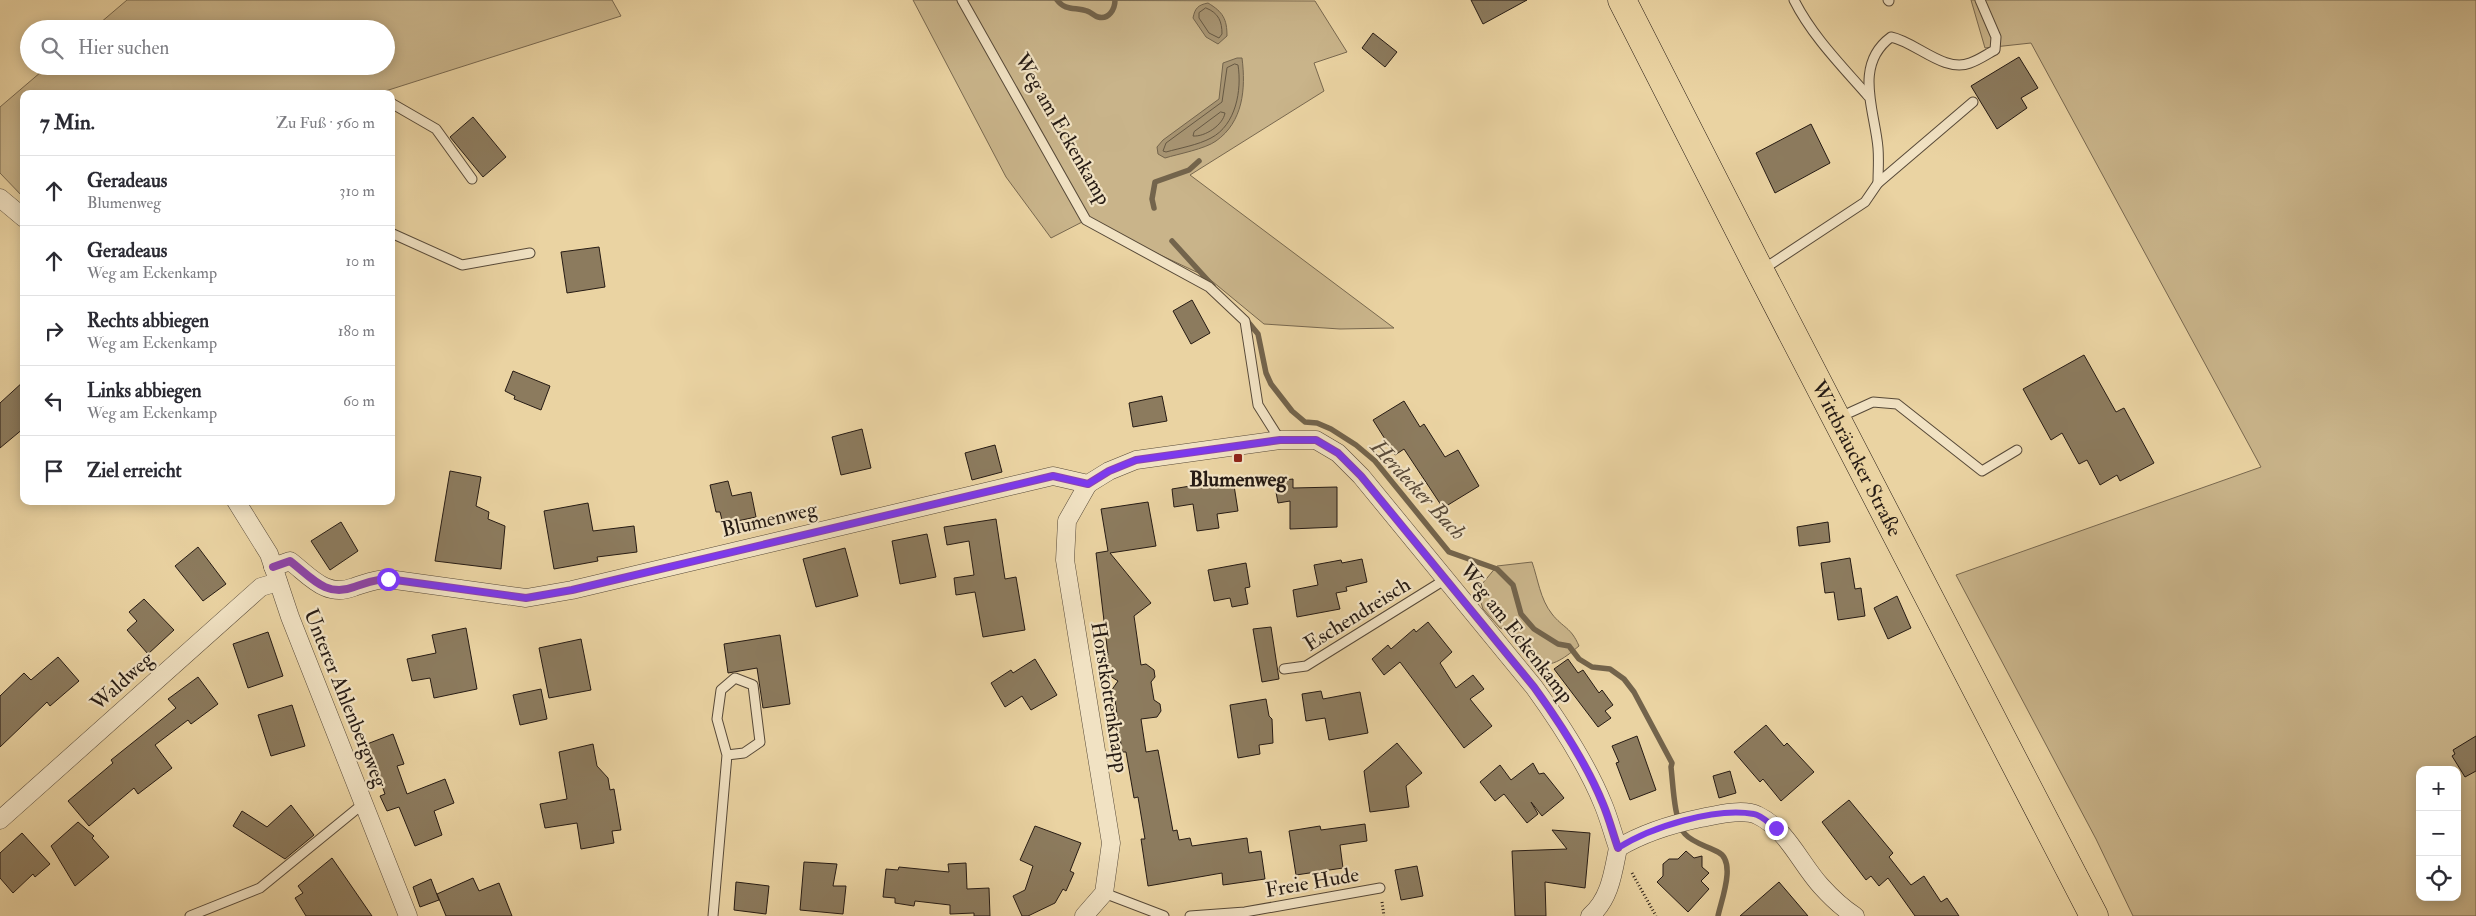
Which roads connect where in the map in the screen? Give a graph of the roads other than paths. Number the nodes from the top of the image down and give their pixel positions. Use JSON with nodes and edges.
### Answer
{"nodes":[{"id":1,"x":962,"y":0,"type":"edge"},
{"id":2,"x":1622,"y":0,"type":"edge"},
{"id":3,"x":1794,"y":0,"type":"edge"},
{"id":4,"x":1980,"y":0,"type":"edge"},
{"id":5,"x":1868,"y":96,"type":"junction"},
{"id":6,"x":1973,"y":102,"type":"dead end"},
{"id":7,"x":395,"y":104,"type":"edge"},
{"id":8,"x":472,"y":179,"type":"dead end"},
{"id":9,"x":1878,"y":183,"type":"junction"},
{"id":10,"x":0,"y":198,"type":"edge"},
{"id":11,"x":20,"y":215,"type":"edge"},
{"id":12,"x":395,"y":235,"type":"edge"},
{"id":13,"x":530,"y":253,"type":"dead end"},
{"id":14,"x":1760,"y":272,"type":"junction"},
{"id":15,"x":1837,"y":418,"type":"junction"},
{"id":16,"x":1280,"y":440,"type":"junction"},
{"id":17,"x":2017,"y":450,"type":"dead end"},
{"id":18,"x":1088,"y":484,"type":"junction"},
{"id":19,"x":238,"y":505,"type":"edge"},
{"id":20,"x":275,"y":574,"type":"junction"},
{"id":21,"x":1446,"y":579,"type":"junction"},
{"id":22,"x":1284,"y":669,"type":"dead end"},
{"id":23,"x":727,"y":755,"type":"junction"},
{"id":24,"x":364,"y":803,"type":"junction"},
{"id":25,"x":0,"y":820,"type":"edge"},
{"id":26,"x":1618,"y":848,"type":"junction"},
{"id":27,"x":1380,"y":888,"type":"dead end"},
{"id":28,"x":1104,"y":893,"type":"junction"},
{"id":29,"x":190,"y":916,"type":"edge"},
{"id":30,"x":408,"y":916,"type":"edge"},
{"id":31,"x":713,"y":916,"type":"edge"},
{"id":32,"x":1084,"y":916,"type":"edge"},
{"id":33,"x":1164,"y":916,"type":"edge"},
{"id":34,"x":1190,"y":916,"type":"edge"},
{"id":35,"x":1590,"y":916,"type":"edge"},
{"id":36,"x":1855,"y":916,"type":"edge"},
{"id":37,"x":2094,"y":916,"type":"edge"}],
"edges":[{"from":1,"to":16,"type":"lane","name":"Weg am Eckenkamp"},
{"from":2,"to":14,"type":"main road","name":"Wittbräucker Straße"},
{"from":3,"to":5,"type":"lane"},
{"from":4,"to":5,"type":"lane"},
{"from":5,"to":9,"type":"lane"},
{"from":6,"to":9,"type":"lane"},
{"from":7,"to":8,"type":"lane"},
{"from":9,"to":14,"type":"lane"},
{"from":10,"to":11,"type":"street"},
{"from":12,"to":13,"type":"lane"},
{"from":14,"to":15,"type":"main road","name":"Wittbräucker Straße"},
{"from":15,"to":17,"type":"lane"},
{"from":15,"to":37,"type":"main road","name":"Wittbräucker Straße"},
{"from":16,"to":18,"type":"street"},
{"from":16,"to":21,"type":"street","name":"Weg am Eckenkamp"},
{"from":18,"to":20,"type":"street","name":"Blumenweg"},
{"from":18,"to":28,"type":"street","name":"Horstkottenknapp"},
{"from":19,"to":20,"type":"street","name":"Unterer Ahlenbergweg"},
{"from":20,"to":24,"type":"street","name":"Unterer Ahlenbergweg"},
{"from":20,"to":25,"type":"street","name":"Waldweg"},
{"from":21,"to":22,"type":"lane","name":"Eschendreisch"},
{"from":21,"to":26,"type":"street","name":"Weg am Eckenkamp"},
{"from":23,"to":23,"type":"lane"},
{"from":23,"to":31,"type":"lane"},
{"from":24,"to":29,"type":"lane"},
{"from":24,"to":30,"type":"street","name":"Unterer Ahlenbergweg"},
{"from":26,"to":35,"type":"street"},
{"from":26,"to":36,"type":"street"},
{"from":27,"to":34,"type":"lane","name":"Freie Hude"},
{"from":28,"to":32,"type":"street"},
{"from":28,"to":33,"type":"lane"}]}
